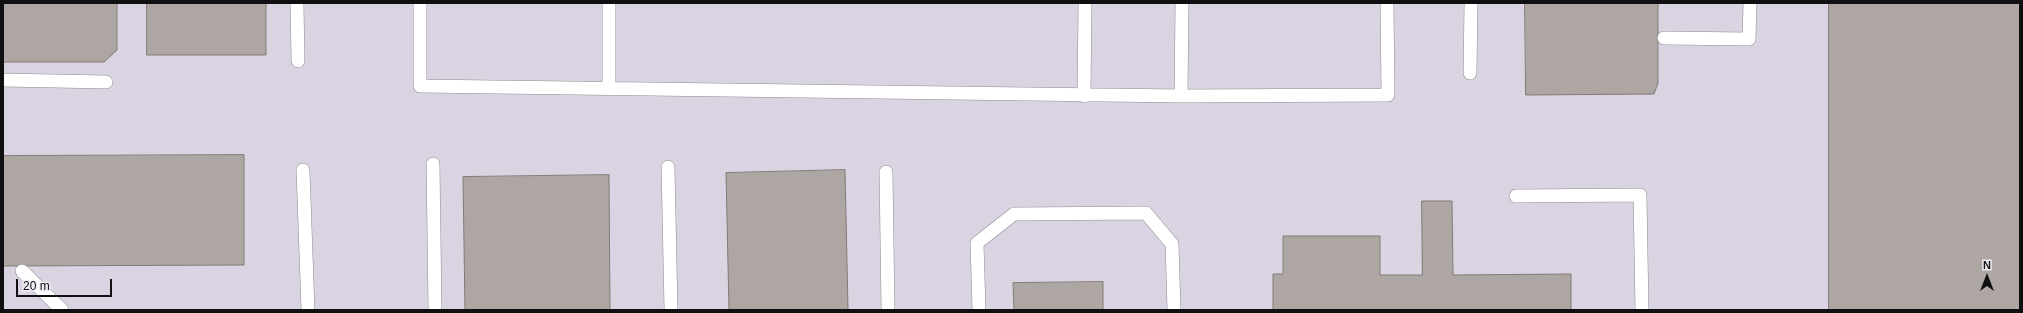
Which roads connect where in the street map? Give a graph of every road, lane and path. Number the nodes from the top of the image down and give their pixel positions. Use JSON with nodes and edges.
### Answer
{"nodes":[{"id":1,"x":297,"y":3,"type":"edge"},
{"id":2,"x":420,"y":3,"type":"edge"},
{"id":3,"x":609,"y":3,"type":"edge"},
{"id":4,"x":1085,"y":3,"type":"edge"},
{"id":5,"x":1182,"y":3,"type":"edge"},
{"id":6,"x":1387,"y":3,"type":"edge"},
{"id":7,"x":1470,"y":3,"type":"edge"},
{"id":8,"x":1750,"y":3,"type":"edge"},
{"id":9,"x":1664,"y":38,"type":"dead end"},
{"id":10,"x":298,"y":61,"type":"dead end"},
{"id":11,"x":1470,"y":74,"type":"dead end"},
{"id":12,"x":3,"y":80,"type":"edge"},
{"id":13,"x":106,"y":82,"type":"dead end"},
{"id":14,"x":609,"y":89,"type":"junction"},
{"id":15,"x":1084,"y":96,"type":"junction"},
{"id":16,"x":1181,"y":96,"type":"junction"},
{"id":17,"x":434,"y":164,"type":"dead end"},
{"id":18,"x":668,"y":168,"type":"dead end"},
{"id":19,"x":303,"y":170,"type":"dead end"},
{"id":20,"x":886,"y":172,"type":"dead end"},
{"id":21,"x":1516,"y":196,"type":"dead end"},
{"id":22,"x":22,"y":271,"type":"dead end"},
{"id":23,"x":62,"y":310,"type":"edge"},
{"id":24,"x":308,"y":310,"type":"edge"},
{"id":25,"x":435,"y":310,"type":"edge"},
{"id":26,"x":671,"y":310,"type":"edge"},
{"id":27,"x":888,"y":310,"type":"edge"},
{"id":28,"x":979,"y":310,"type":"edge"},
{"id":29,"x":1174,"y":310,"type":"edge"},
{"id":30,"x":1642,"y":310,"type":"edge"}],
"edges":[{"from":1,"to":10,"type":"lane"},
{"from":2,"to":14,"type":"lane"},
{"from":3,"to":14,"type":"lane"},
{"from":4,"to":15,"type":"lane"},
{"from":5,"to":16,"type":"lane"},
{"from":6,"to":16,"type":"lane"},
{"from":7,"to":11,"type":"lane"},
{"from":8,"to":9,"type":"lane"},
{"from":12,"to":13,"type":"lane"},
{"from":14,"to":15,"type":"lane"},
{"from":15,"to":16,"type":"lane"},
{"from":17,"to":25,"type":"lane"},
{"from":18,"to":26,"type":"lane"},
{"from":19,"to":24,"type":"lane"},
{"from":20,"to":27,"type":"lane"},
{"from":21,"to":30,"type":"lane"},
{"from":22,"to":23,"type":"lane"},
{"from":28,"to":29,"type":"lane"}]}
